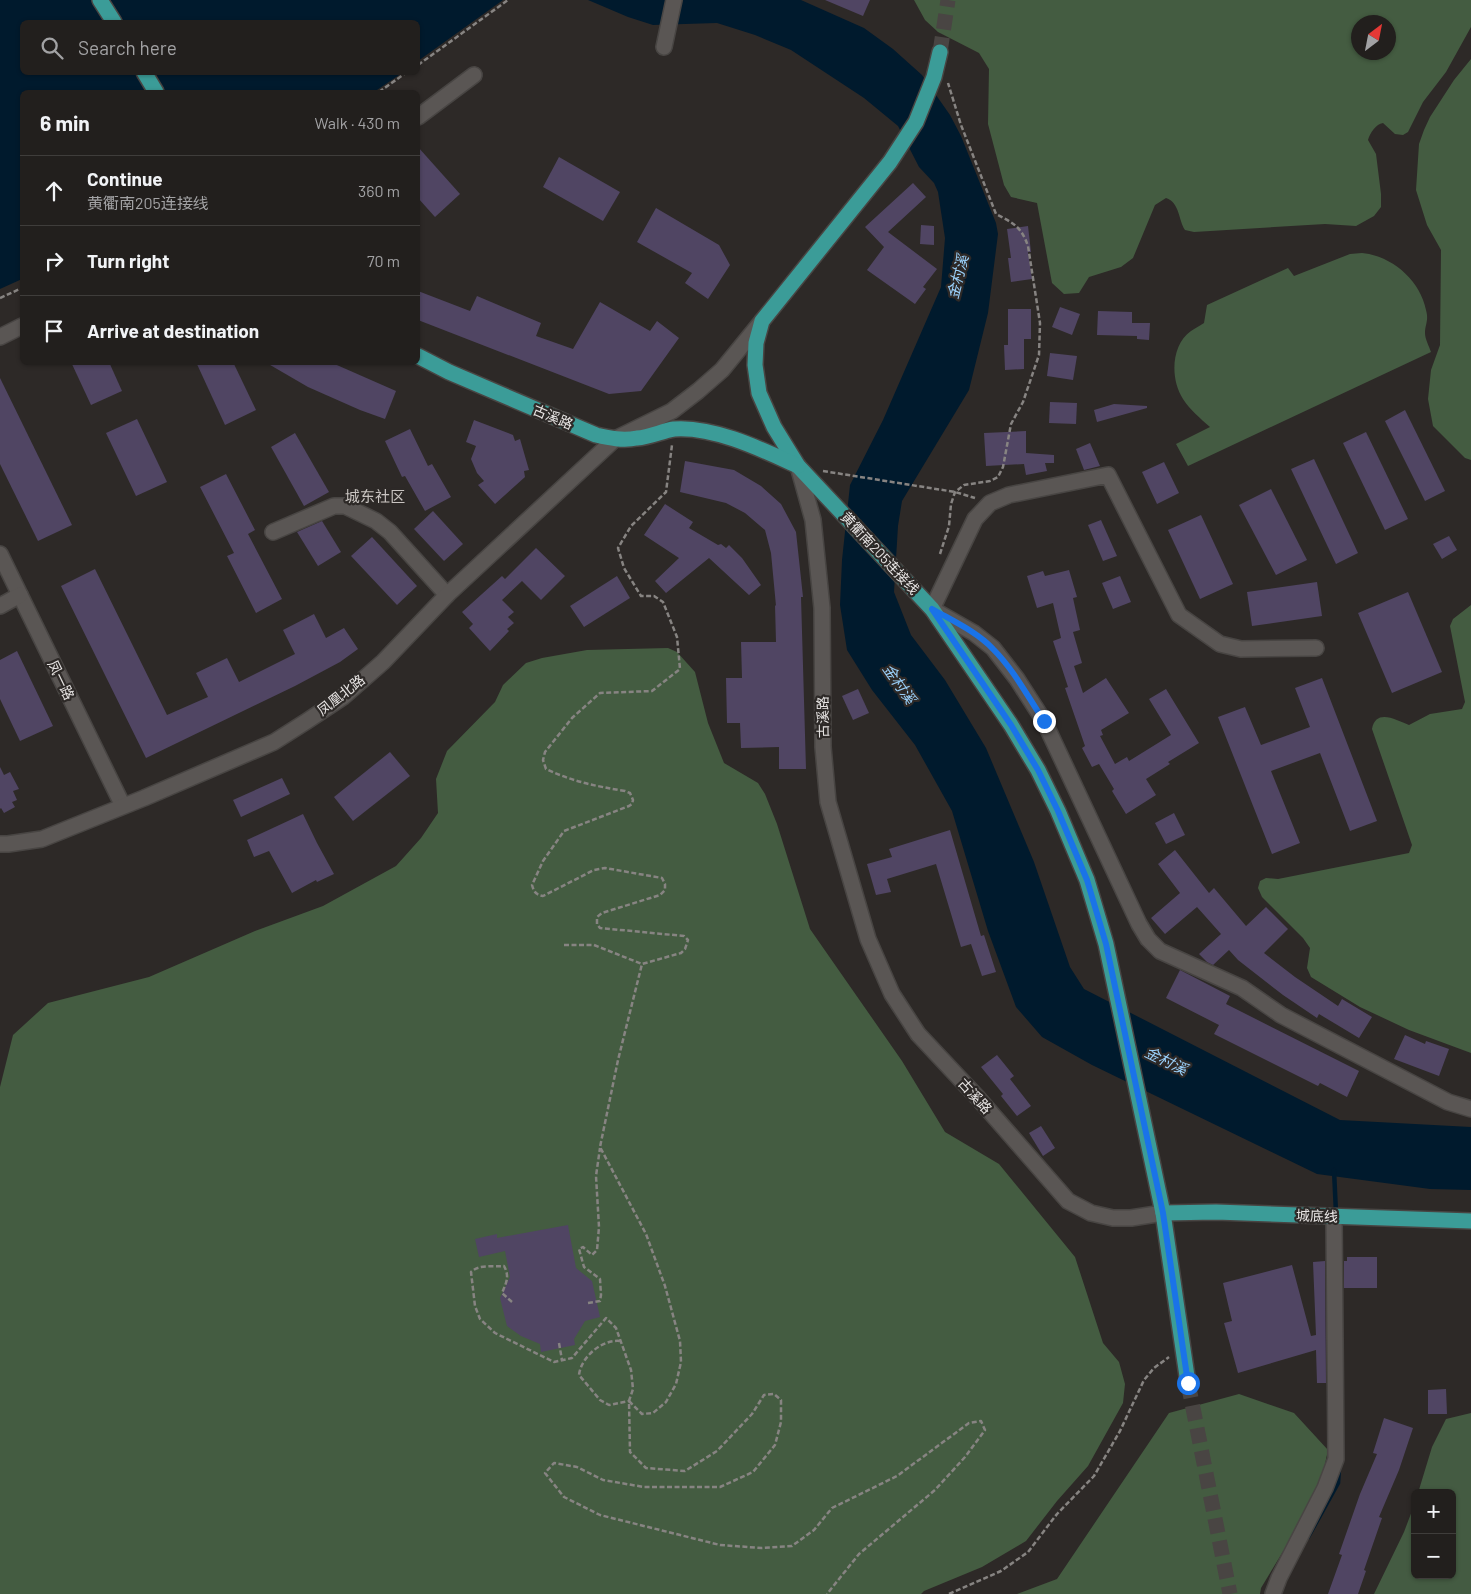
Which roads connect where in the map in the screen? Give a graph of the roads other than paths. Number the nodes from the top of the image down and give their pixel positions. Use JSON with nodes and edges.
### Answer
{"nodes":[{"id":1,"x":100,"y":0,"type":"edge"},
{"id":2,"x":674,"y":0,"type":"edge"},
{"id":3,"x":113,"y":20,"type":"edge"},
{"id":4,"x":664,"y":47,"type":"dead end"},
{"id":5,"x":940,"y":52,"type":"tunnel mouth"},
{"id":6,"x":146,"y":75,"type":"edge"},
{"id":7,"x":474,"y":76,"type":"dead end"},
{"id":8,"x":155,"y":90,"type":"edge"},
{"id":9,"x":420,"y":116,"type":"edge"},
{"id":10,"x":762,"y":321,"type":"junction"},
{"id":11,"x":20,"y":327,"type":"edge"},
{"id":12,"x":0,"y":336,"type":"edge"},
{"id":13,"x":420,"y":357,"type":"edge"},
{"id":14,"x":615,"y":439,"type":"junction"},
{"id":15,"x":798,"y":466,"type":"junction"},
{"id":16,"x":273,"y":532,"type":"dead end"},
{"id":17,"x":0,"y":554,"type":"edge"},
{"id":18,"x":20,"y":595,"type":"junction"},
{"id":19,"x":448,"y":595,"type":"junction"},
{"id":20,"x":0,"y":606,"type":"edge"},
{"id":21,"x":932,"y":609,"type":"junction"},
{"id":22,"x":1316,"y":648,"type":"dead end"},
{"id":23,"x":123,"y":806,"type":"junction"},
{"id":24,"x":0,"y":844,"type":"edge"},
{"id":25,"x":1471,"y":1108,"type":"edge"},
{"id":26,"x":1163,"y":1213,"type":"junction"},
{"id":27,"x":1334,"y":1217,"type":"junction"},
{"id":28,"x":1471,"y":1221,"type":"edge"},
{"id":29,"x":1188,"y":1383,"type":"tunnel mouth"},
{"id":30,"x":1273,"y":1594,"type":"edge"}],
"edges":[{"from":1,"to":3,"type":"main road"},
{"from":2,"to":4,"type":"street"},
{"from":5,"to":10,"type":"main road","name":"黄衢南205连接线"},
{"from":6,"to":8,"type":"main road"},
{"from":7,"to":9,"type":"street"},
{"from":10,"to":14,"type":"street","name":"凤凰北路"},
{"from":10,"to":15,"type":"main road","name":"黄衢南205连接线"},
{"from":11,"to":12,"type":"street"},
{"from":13,"to":14,"type":"main road","name":"古溪路"},
{"from":14,"to":15,"type":"main road","name":"古溪路"},
{"from":14,"to":19,"type":"street","name":"凤凰北路"},
{"from":15,"to":21,"type":"main road","name":"黄衢南205连接线"},
{"from":15,"to":26,"type":"street","name":"古溪路"},
{"from":16,"to":19,"type":"street"},
{"from":17,"to":18,"type":"street","name":"凤一路"},
{"from":18,"to":20,"type":"street"},
{"from":18,"to":23,"type":"street","name":"凤一路"},
{"from":19,"to":23,"type":"street","name":"凤凰北路"},
{"from":21,"to":22,"type":"street"},
{"from":21,"to":25,"type":"street"},
{"from":21,"to":26,"type":"main road","name":"黄衢南205连接线"},
{"from":23,"to":24,"type":"street","name":"凤凰北路"},
{"from":26,"to":27,"type":"main road","name":"城底线"},
{"from":26,"to":29,"type":"main road","name":"黄衢南205连接线"},
{"from":27,"to":28,"type":"main road","name":"城底线"},
{"from":27,"to":30,"type":"street"}]}
